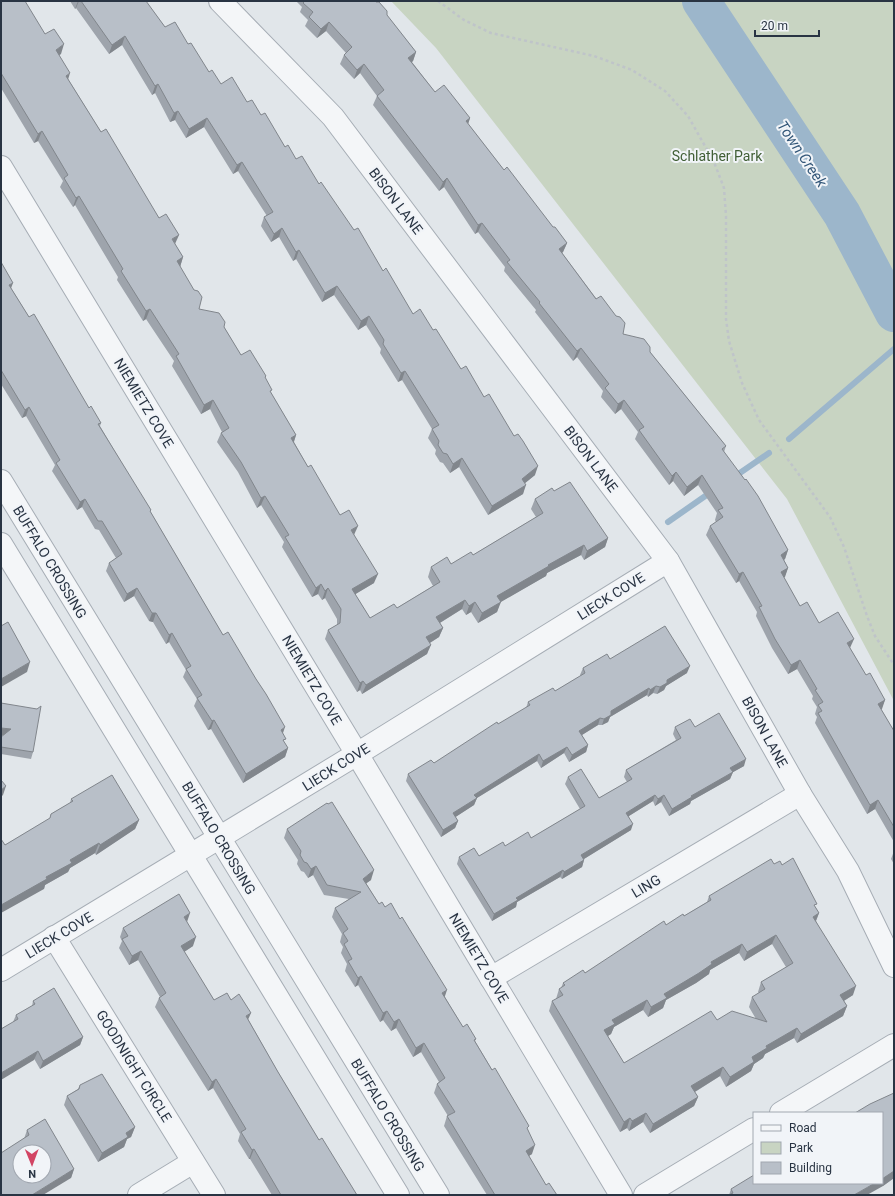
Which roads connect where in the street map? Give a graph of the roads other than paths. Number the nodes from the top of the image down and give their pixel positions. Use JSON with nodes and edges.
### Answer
{"nodes":[{"id":1,"x":220,"y":1,"type":"edge"},
{"id":2,"x":1,"y":167,"type":"edge"},
{"id":3,"x":1,"y":481,"type":"edge"},
{"id":4,"x":1,"y":544,"type":"edge"},
{"id":5,"x":668,"y":561,"type":"junction"},
{"id":6,"x":357,"y":754,"type":"junction"},
{"id":7,"x":800,"y":794,"type":"junction"},
{"id":8,"x":219,"y":838,"type":"junction"},
{"id":9,"x":191,"y":856,"type":"junction"},
{"id":10,"x":54,"y":937,"type":"junction"},
{"id":11,"x":894,"y":966,"type":"edge"},
{"id":12,"x":1,"y":970,"type":"edge"},
{"id":13,"x":491,"y":978,"type":"junction"},
{"id":14,"x":894,"y":1045,"type":"edge"},
{"id":15,"x":783,"y":1112,"type":"edge"},
{"id":16,"x":753,"y":1130,"type":"edge"},
{"id":17,"x":193,"y":1162,"type":"junction"},
{"id":18,"x":139,"y":1195,"type":"edge"},
{"id":19,"x":214,"y":1195,"type":"edge"},
{"id":20,"x":398,"y":1195,"type":"edge"},
{"id":21,"x":438,"y":1195,"type":"edge"},
{"id":22,"x":620,"y":1195,"type":"edge"},
{"id":23,"x":645,"y":1195,"type":"edge"}],
"edges":[{"from":1,"to":5,"type":"street","name":"BISON LANE"},
{"from":2,"to":6,"type":"street","name":"NIEMIETZ COVE"},
{"from":3,"to":8,"type":"street","name":"BUFFALO CROSSING"},
{"from":4,"to":9,"type":"street"},
{"from":5,"to":6,"type":"street","name":"LIECK COVE"},
{"from":5,"to":7,"type":"street","name":"BISON LANE"},
{"from":6,"to":8,"type":"street","name":"LIECK COVE"},
{"from":6,"to":13,"type":"street","name":"NIEMIETZ COVE"},
{"from":7,"to":11,"type":"street","name":"BISON LANE"},
{"from":7,"to":13,"type":"street","name":"LING"},
{"from":8,"to":9,"type":"street","name":"LIECK COVE"},
{"from":8,"to":21,"type":"street","name":"BUFFALO CROSSING"},
{"from":9,"to":10,"type":"street","name":"LIECK COVE"},
{"from":9,"to":20,"type":"street"},
{"from":10,"to":12,"type":"street","name":"LIECK COVE"},
{"from":10,"to":17,"type":"street","name":"GOODNIGHT CIRCLE"},
{"from":13,"to":22,"type":"street","name":"NIEMIETZ COVE"},
{"from":14,"to":15,"type":"street"},
{"from":16,"to":23,"type":"street"},
{"from":17,"to":18,"type":"street"},
{"from":17,"to":19,"type":"street","name":"GOODNIGHT CIRCLE"}]}
